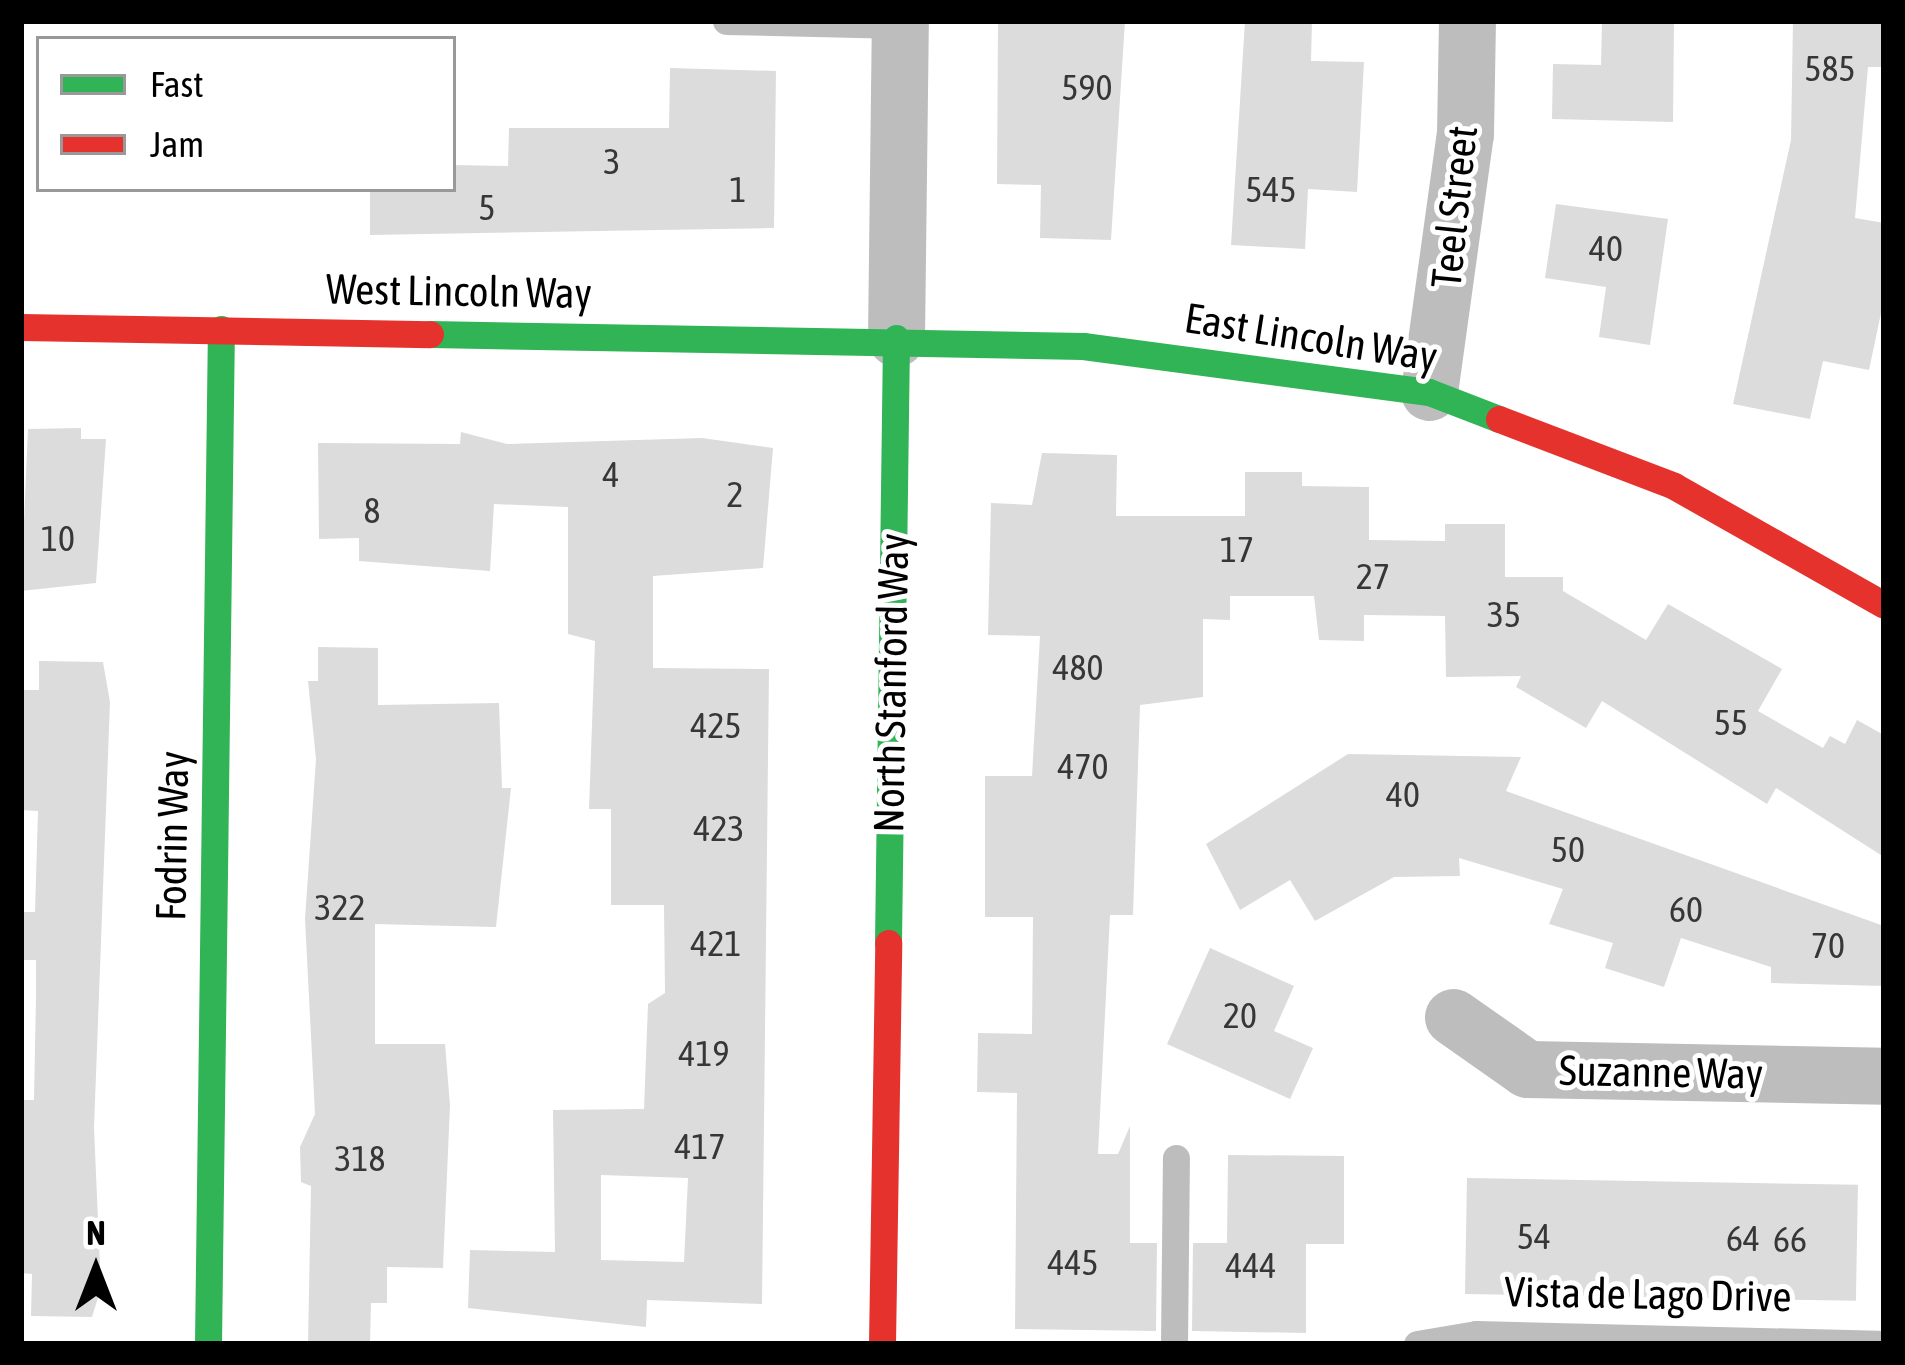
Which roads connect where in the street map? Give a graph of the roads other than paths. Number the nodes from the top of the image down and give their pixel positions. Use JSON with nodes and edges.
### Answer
{"nodes":[{"id":1,"x":726,"y":21,"type":"edge"},
{"id":2,"x":1467,"y":21,"type":"edge"},
{"id":3,"x":900,"y":23,"type":"edge"},
{"id":4,"x":21,"y":327,"type":"edge"},
{"id":5,"x":221,"y":329,"type":"junction"},
{"id":6,"x":896,"y":338,"type":"junction"},
{"id":7,"x":1429,"y":392,"type":"junction"},
{"id":8,"x":1879,"y":589,"type":"edge"},
{"id":9,"x":1454,"y":1017,"type":"dead end"},
{"id":10,"x":1884,"y":1076,"type":"edge"},
{"id":11,"x":1177,"y":1158,"type":"dead end"},
{"id":12,"x":1587,"y":1340,"type":"edge"},
{"id":13,"x":208,"y":1344,"type":"edge"},
{"id":14,"x":882,"y":1344,"type":"edge"},
{"id":15,"x":1174,"y":1344,"type":"edge"},
{"id":16,"x":1417,"y":1344,"type":"edge"},
{"id":17,"x":1878,"y":1344,"type":"edge"}],
"edges":[{"from":1,"to":3,"type":"lane"},
{"from":2,"to":7,"type":"street","name":"Teel Street"},
{"from":3,"to":6,"type":"street","name":"North Stanford Way"},
{"from":4,"to":5,"type":"street","name":"West Lincoln Way"},
{"from":5,"to":6,"type":"street","name":"West Lincoln Way"},
{"from":5,"to":13,"type":"street","name":"Fodrin Way"},
{"from":6,"to":7,"type":"street","name":"East Lincoln Way"},
{"from":6,"to":14,"type":"street","name":"North Stanford Way"},
{"from":7,"to":8,"type":"street","name":"East Lincoln Way"},
{"from":9,"to":10,"type":"street","name":"Suzanne Way"},
{"from":11,"to":15,"type":"lane"},
{"from":12,"to":16,"type":"lane","name":"Vista de Lago Drive"},
{"from":12,"to":17,"type":"lane","name":"Vista de Lago Drive"}]}
